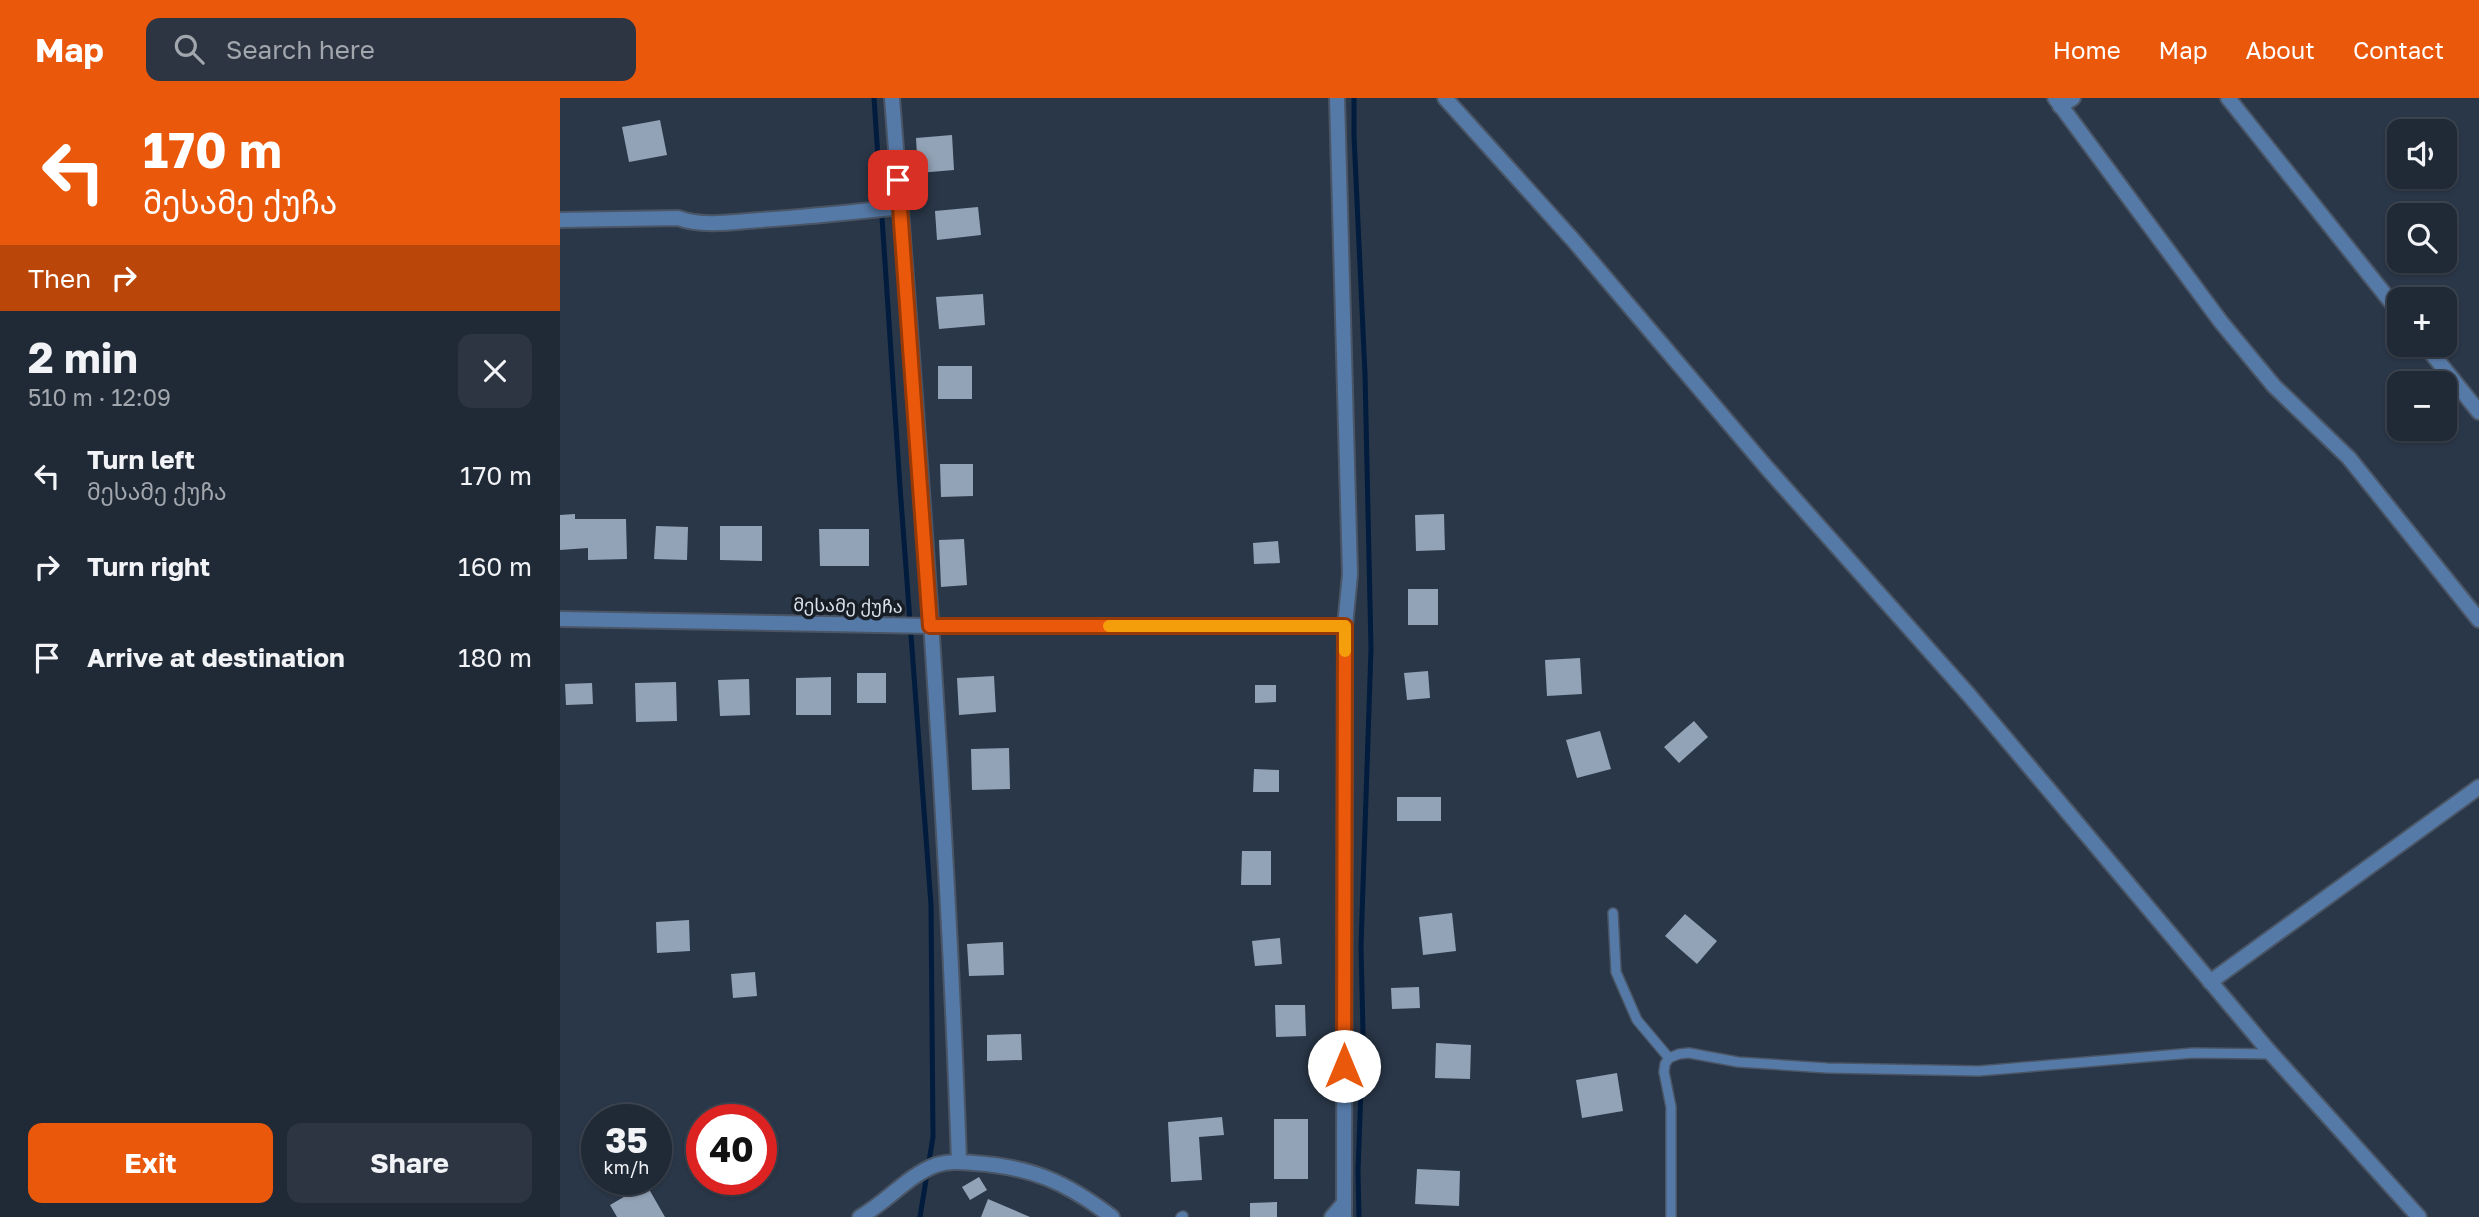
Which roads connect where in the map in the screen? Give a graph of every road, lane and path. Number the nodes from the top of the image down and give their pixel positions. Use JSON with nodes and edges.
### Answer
{"nodes":[{"id":1,"x":892,"y":98,"type":"edge"},
{"id":2,"x":1337,"y":98,"type":"edge"},
{"id":3,"x":1446,"y":98,"type":"edge"},
{"id":4,"x":2228,"y":98,"type":"edge"},
{"id":5,"x":2063,"y":101,"type":"edge"},
{"id":6,"x":900,"y":207,"type":"junction"},
{"id":7,"x":560,"y":220,"type":"edge"},
{"id":8,"x":2387,"y":297,"type":"edge"},
{"id":9,"x":2435,"y":357,"type":"edge"},
{"id":10,"x":2479,"y":412,"type":"edge"},
{"id":11,"x":560,"y":619,"type":"edge"},
{"id":12,"x":2479,"y":620,"type":"edge"},
{"id":13,"x":930,"y":626,"type":"junction"},
{"id":14,"x":1345,"y":626,"type":"junction"},
{"id":15,"x":2479,"y":788,"type":"edge"},
{"id":16,"x":1613,"y":914,"type":"dead end"},
{"id":17,"x":2210,"y":982,"type":"junction"},
{"id":18,"x":2272,"y":1055,"type":"junction"},
{"id":19,"x":1669,"y":1058,"type":"junction"},
{"id":20,"x":959,"y":1162,"type":"junction"},
{"id":21,"x":1344,"y":1210,"type":"edge"},
{"id":22,"x":860,"y":1217,"type":"edge"},
{"id":23,"x":1112,"y":1217,"type":"edge"},
{"id":24,"x":1332,"y":1217,"type":"edge"},
{"id":25,"x":1671,"y":1217,"type":"edge"},
{"id":26,"x":2419,"y":1217,"type":"edge"}],
"edges":[{"from":1,"to":6,"type":"street"},
{"from":2,"to":14,"type":"street"},
{"from":3,"to":17,"type":"street"},
{"from":4,"to":8,"type":"street"},
{"from":5,"to":12,"type":"street"},
{"from":6,"to":7,"type":"street"},
{"from":6,"to":13,"type":"street"},
{"from":9,"to":10,"type":"street"},
{"from":11,"to":13,"type":"street","name":"მესამე ქუჩა"},
{"from":13,"to":14,"type":"street","name":"მესამე ქუჩა"},
{"from":13,"to":20,"type":"street"},
{"from":14,"to":21,"type":"street"},
{"from":15,"to":17,"type":"street"},
{"from":16,"to":19,"type":"lane"},
{"from":17,"to":18,"type":"street"},
{"from":18,"to":19,"type":"lane"},
{"from":18,"to":26,"type":"street"},
{"from":19,"to":25,"type":"lane"},
{"from":20,"to":22,"type":"street"},
{"from":20,"to":23,"type":"street"},
{"from":21,"to":24,"type":"street"}]}
